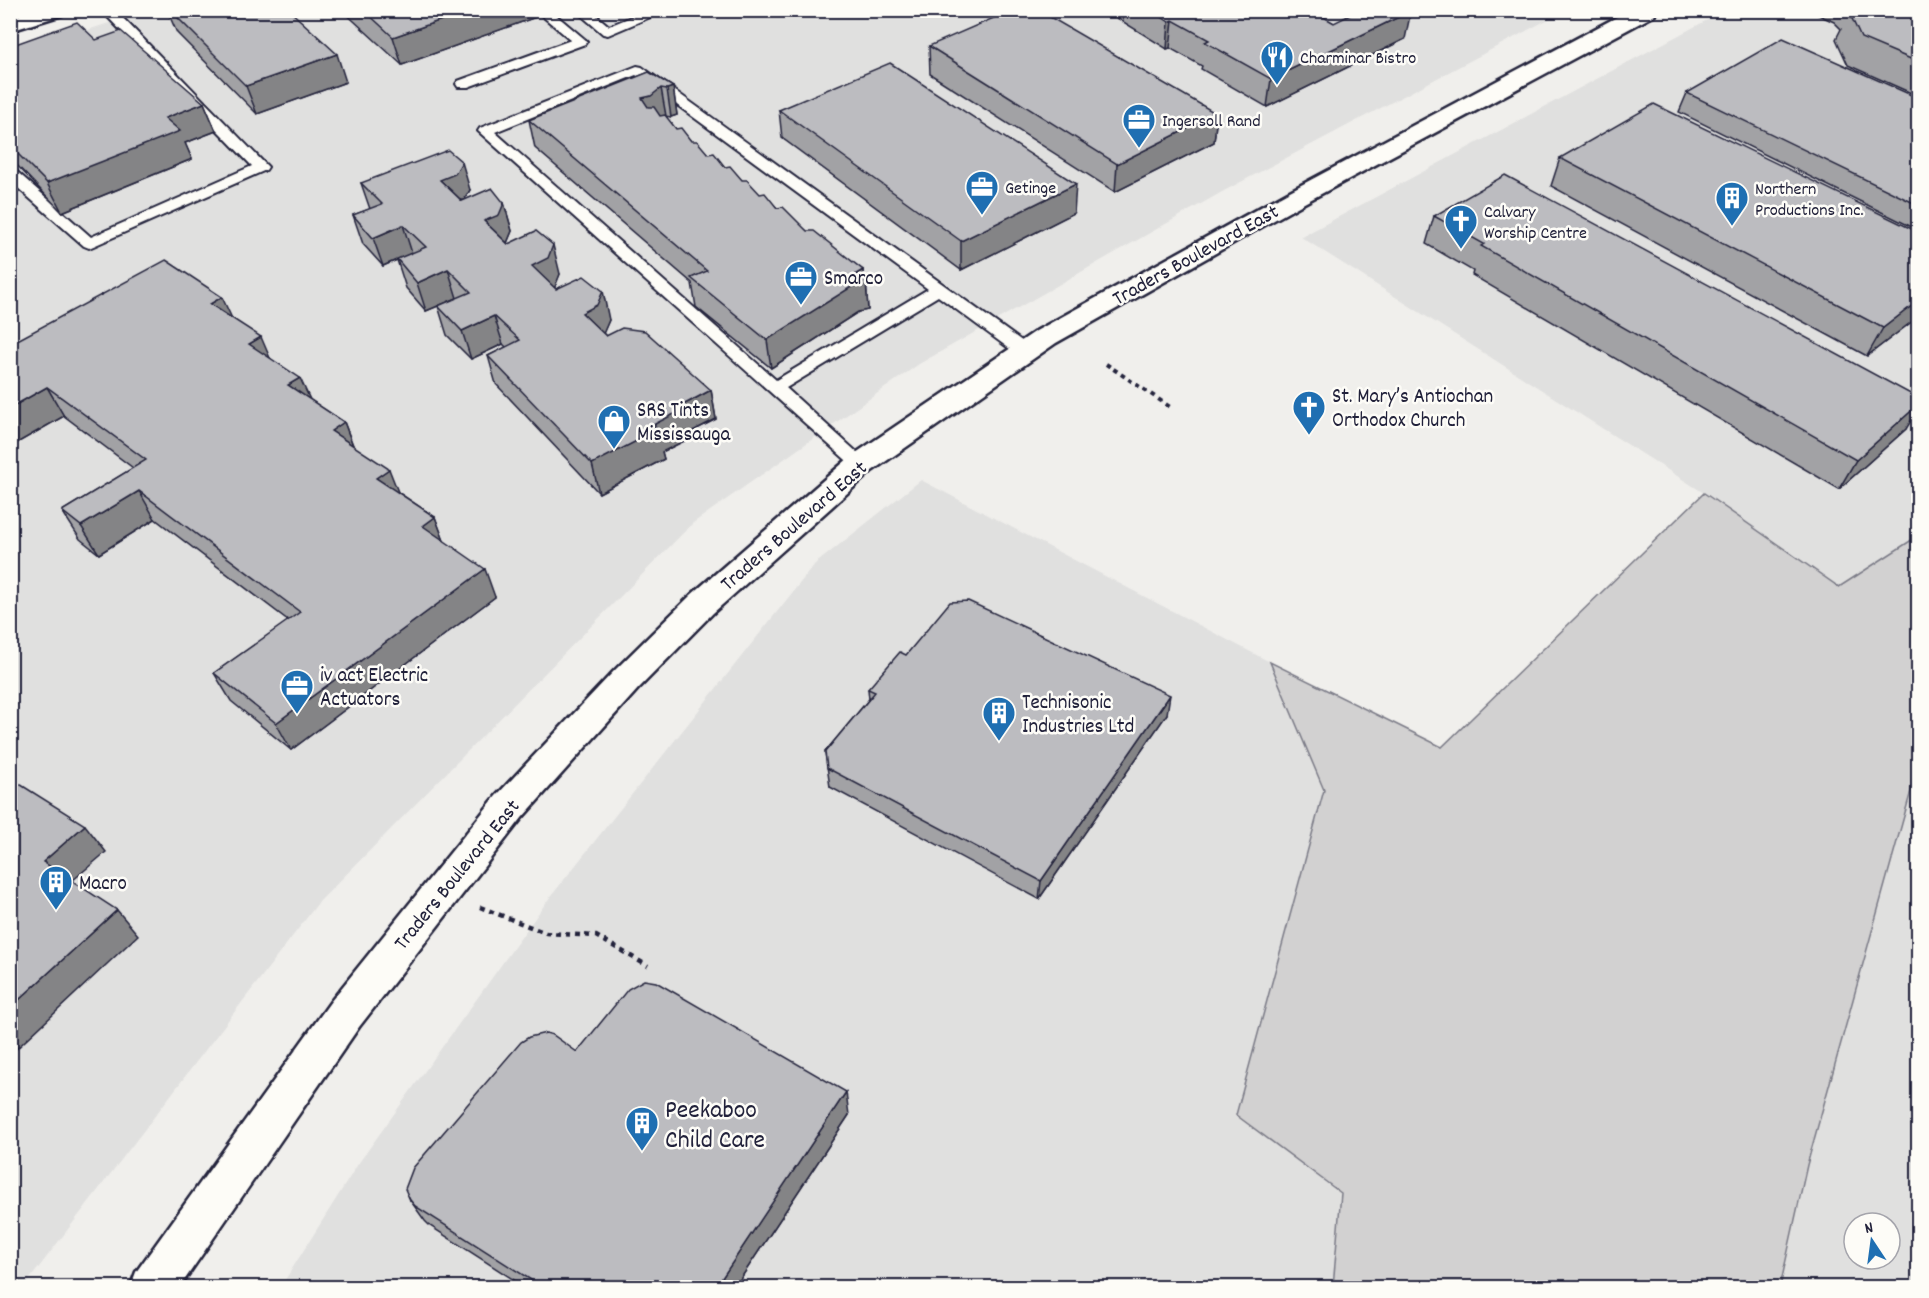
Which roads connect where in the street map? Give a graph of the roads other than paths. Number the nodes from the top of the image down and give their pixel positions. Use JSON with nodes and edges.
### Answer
{"nodes":[{"id":1,"x":54,"y":10,"type":"edge"},
{"id":2,"x":107,"y":10,"type":"edge"},
{"id":3,"x":541,"y":10,"type":"edge"},
{"id":4,"x":581,"y":10,"type":"edge"},
{"id":5,"x":661,"y":10,"type":"edge"},
{"id":6,"x":1647,"y":10,"type":"edge"},
{"id":7,"x":10,"y":25,"type":"edge"},
{"id":8,"x":463,"y":84,"type":"dead end"},
{"id":9,"x":10,"y":173,"type":"edge"},
{"id":10,"x":939,"y":289,"type":"junction"},
{"id":11,"x":1024,"y":351,"type":"junction"},
{"id":12,"x":776,"y":387,"type":"junction"},
{"id":13,"x":861,"y":464,"type":"junction"},
{"id":14,"x":152,"y":1287,"type":"edge"}],
"edges":[{"from":1,"to":7,"type":"street"},
{"from":2,"to":9,"type":"lane"},
{"from":3,"to":8,"type":"lane"},
{"from":4,"to":5,"type":"lane"},
{"from":6,"to":11,"type":"street","name":"Traders Boulevard East"},
{"from":10,"to":11,"type":"lane"},
{"from":10,"to":12,"type":"lane"},
{"from":10,"to":12,"type":"lane"},
{"from":11,"to":13,"type":"street","name":"Traders Boulevard East"},
{"from":12,"to":13,"type":"lane"},
{"from":13,"to":14,"type":"street","name":"Traders Boulevard East"}]}
